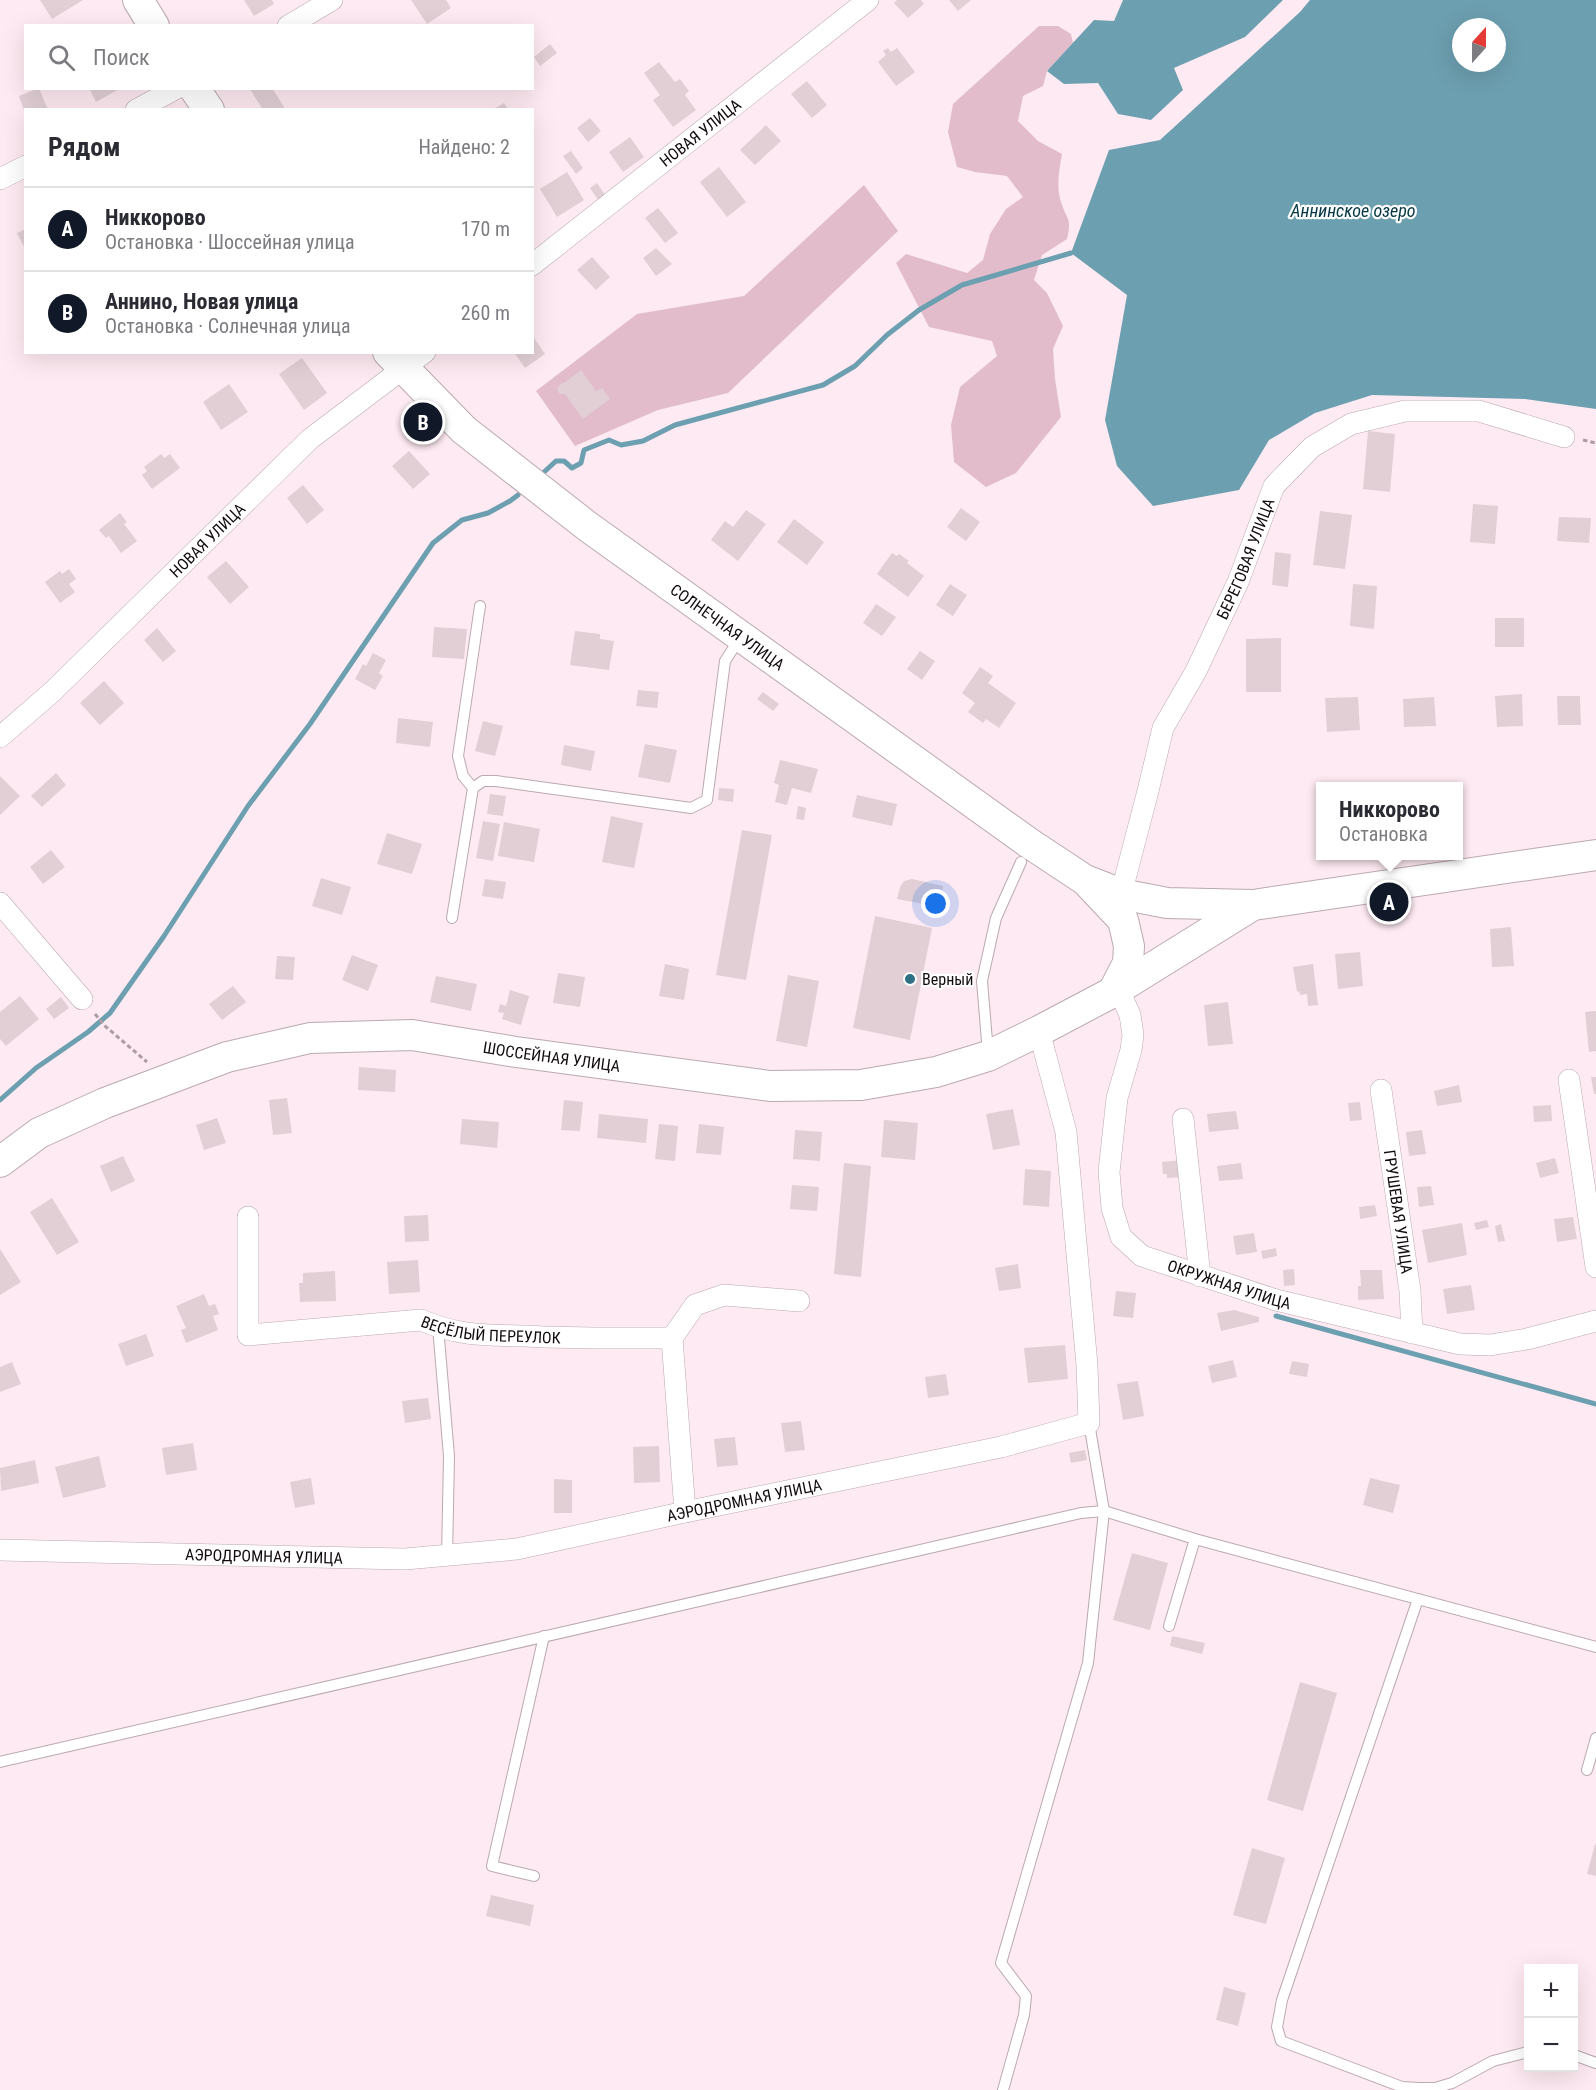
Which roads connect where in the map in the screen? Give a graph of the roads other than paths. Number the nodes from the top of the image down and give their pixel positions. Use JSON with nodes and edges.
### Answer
{"nodes":[{"id":1,"x":138,"y":0,"type":"edge"},
{"id":2,"x":332,"y":0,"type":"edge"},
{"id":3,"x":868,"y":0,"type":"edge"},
{"id":4,"x":153,"y":24,"type":"edge"},
{"id":5,"x":291,"y":24,"type":"edge"},
{"id":6,"x":173,"y":90,"type":"edge"},
{"id":7,"x":195,"y":90,"type":"edge"},
{"id":8,"x":140,"y":108,"type":"edge"},
{"id":9,"x":208,"y":108,"type":"edge"},
{"id":10,"x":24,"y":167,"type":"edge"},
{"id":11,"x":0,"y":179,"type":"edge"},
{"id":12,"x":534,"y":263,"type":"edge"},
{"id":13,"x":405,"y":358,"type":"edge"},
{"id":14,"x":1564,"y":437,"type":"dead end"},
{"id":15,"x":480,"y":606,"type":"dead end"},
{"id":16,"x":740,"y":638,"type":"junction"},
{"id":17,"x":0,"y":736,"type":"edge"},
{"id":18,"x":473,"y":788,"type":"junction"},
{"id":19,"x":1596,"y":855,"type":"edge"},
{"id":20,"x":1021,"y":862,"type":"dead end"},
{"id":21,"x":1085,"y":880,"type":"junction"},
{"id":22,"x":1121,"y":894,"type":"junction"},
{"id":23,"x":0,"y":903,"type":"edge"},
{"id":24,"x":1253,"y":905,"type":"junction"},
{"id":25,"x":453,"y":918,"type":"dead end"},
{"id":26,"x":1115,"y":990,"type":"junction"},
{"id":27,"x":82,"y":999,"type":"dead end"},
{"id":28,"x":1039,"y":1031,"type":"junction"},
{"id":29,"x":988,"y":1056,"type":"junction"},
{"id":30,"x":1569,"y":1080,"type":"dead end"},
{"id":31,"x":1382,"y":1090,"type":"dead end"},
{"id":32,"x":1184,"y":1119,"type":"dead end"},
{"id":33,"x":0,"y":1162,"type":"edge"},
{"id":34,"x":248,"y":1217,"type":"dead end"},
{"id":35,"x":1596,"y":1267,"type":"edge"},
{"id":36,"x":1200,"y":1276,"type":"junction"},
{"id":37,"x":799,"y":1301,"type":"dead end"},
{"id":38,"x":1596,"y":1321,"type":"edge"},
{"id":39,"x":438,"y":1327,"type":"junction"},
{"id":40,"x":1412,"y":1333,"type":"junction"},
{"id":41,"x":672,"y":1338,"type":"junction"},
{"id":42,"x":1089,"y":1423,"type":"junction"},
{"id":43,"x":1104,"y":1510,"type":"junction"},
{"id":44,"x":685,"y":1512,"type":"junction"},
{"id":45,"x":1195,"y":1539,"type":"junction"},
{"id":46,"x":0,"y":1550,"type":"edge"},
{"id":47,"x":447,"y":1557,"type":"junction"},
{"id":48,"x":1418,"y":1599,"type":"junction"},
{"id":49,"x":1169,"y":1626,"type":"dead end"},
{"id":50,"x":544,"y":1636,"type":"junction"},
{"id":51,"x":1596,"y":1647,"type":"edge"},
{"id":52,"x":1596,"y":1738,"type":"edge"},
{"id":53,"x":0,"y":1762,"type":"edge"},
{"id":54,"x":1587,"y":1770,"type":"dead end"},
{"id":55,"x":534,"y":1876,"type":"dead end"},
{"id":56,"x":1524,"y":2053,"type":"edge"},
{"id":57,"x":1578,"y":2056,"type":"edge"},
{"id":58,"x":1596,"y":2063,"type":"edge"},
{"id":59,"x":1003,"y":2090,"type":"edge"}],
"edges":[{"from":1,"to":4,"type":"main road"},
{"from":2,"to":5,"type":"street"},
{"from":3,"to":12,"type":"street","name":"НОВАЯ УЛИЦА"},
{"from":6,"to":8,"type":"street"},
{"from":7,"to":9,"type":"main road"},
{"from":10,"to":11,"type":"street"},
{"from":13,"to":16,"type":"main road","name":"СОЛНЕЧНАЯ УЛИЦА"},
{"from":13,"to":17,"type":"street","name":"НОВАЯ УЛИЦА"},
{"from":14,"to":22,"type":"street","name":"БЕРЕГОВАЯ УЛИЦА"},
{"from":15,"to":18,"type":"lane"},
{"from":16,"to":18,"type":"lane"},
{"from":16,"to":21,"type":"main road","name":"СОЛНЕЧНАЯ УЛИЦА"},
{"from":18,"to":25,"type":"lane"},
{"from":19,"to":24,"type":"main road"},
{"from":20,"to":29,"type":"lane"},
{"from":21,"to":22,"type":"main road"},
{"from":21,"to":26,"type":"main road"},
{"from":22,"to":24,"type":"main road"},
{"from":23,"to":27,"type":"street"},
{"from":24,"to":26,"type":"main road","name":"ШОССЕЙНАЯ УЛИЦА"},
{"from":26,"to":28,"type":"main road","name":"ШОССЕЙНАЯ УЛИЦА"},
{"from":26,"to":36,"type":"street","name":"ОКРУЖНАЯ УЛИЦА"},
{"from":28,"to":29,"type":"main road","name":"ШОССЕЙНАЯ УЛИЦА"},
{"from":28,"to":42,"type":"street"},
{"from":29,"to":33,"type":"main road","name":"ШОССЕЙНАЯ УЛИЦА"},
{"from":30,"to":35,"type":"street"},
{"from":31,"to":40,"type":"street","name":"ГРУШЕВАЯ УЛИЦА"},
{"from":32,"to":36,"type":"street"},
{"from":34,"to":39,"type":"street","name":"ВЕСЁЛЫЙ ПЕРЕУЛОК"},
{"from":36,"to":40,"type":"street","name":"ОКРУЖНАЯ УЛИЦА"},
{"from":37,"to":41,"type":"street"},
{"from":38,"to":40,"type":"street","name":"ОКРУЖНАЯ УЛИЦА"},
{"from":39,"to":41,"type":"street","name":"ВЕСЁЛЫЙ ПЕРЕУЛОК"},
{"from":39,"to":47,"type":"lane"},
{"from":41,"to":44,"type":"street"},
{"from":42,"to":43,"type":"lane"},
{"from":42,"to":44,"type":"street","name":"АЭРОДРОМНАЯ УЛИЦА"},
{"from":43,"to":45,"type":"lane"},
{"from":43,"to":50,"type":"lane"},
{"from":43,"to":59,"type":"lane"},
{"from":44,"to":47,"type":"street","name":"АЭРОДРОМНАЯ УЛИЦА"},
{"from":45,"to":48,"type":"lane"},
{"from":45,"to":49,"type":"lane"},
{"from":46,"to":47,"type":"street","name":"АЭРОДРОМНАЯ УЛИЦА"},
{"from":48,"to":51,"type":"lane"},
{"from":48,"to":56,"type":"lane"},
{"from":50,"to":53,"type":"lane"},
{"from":50,"to":55,"type":"lane"},
{"from":52,"to":54,"type":"lane"},
{"from":57,"to":58,"type":"lane"}]}
